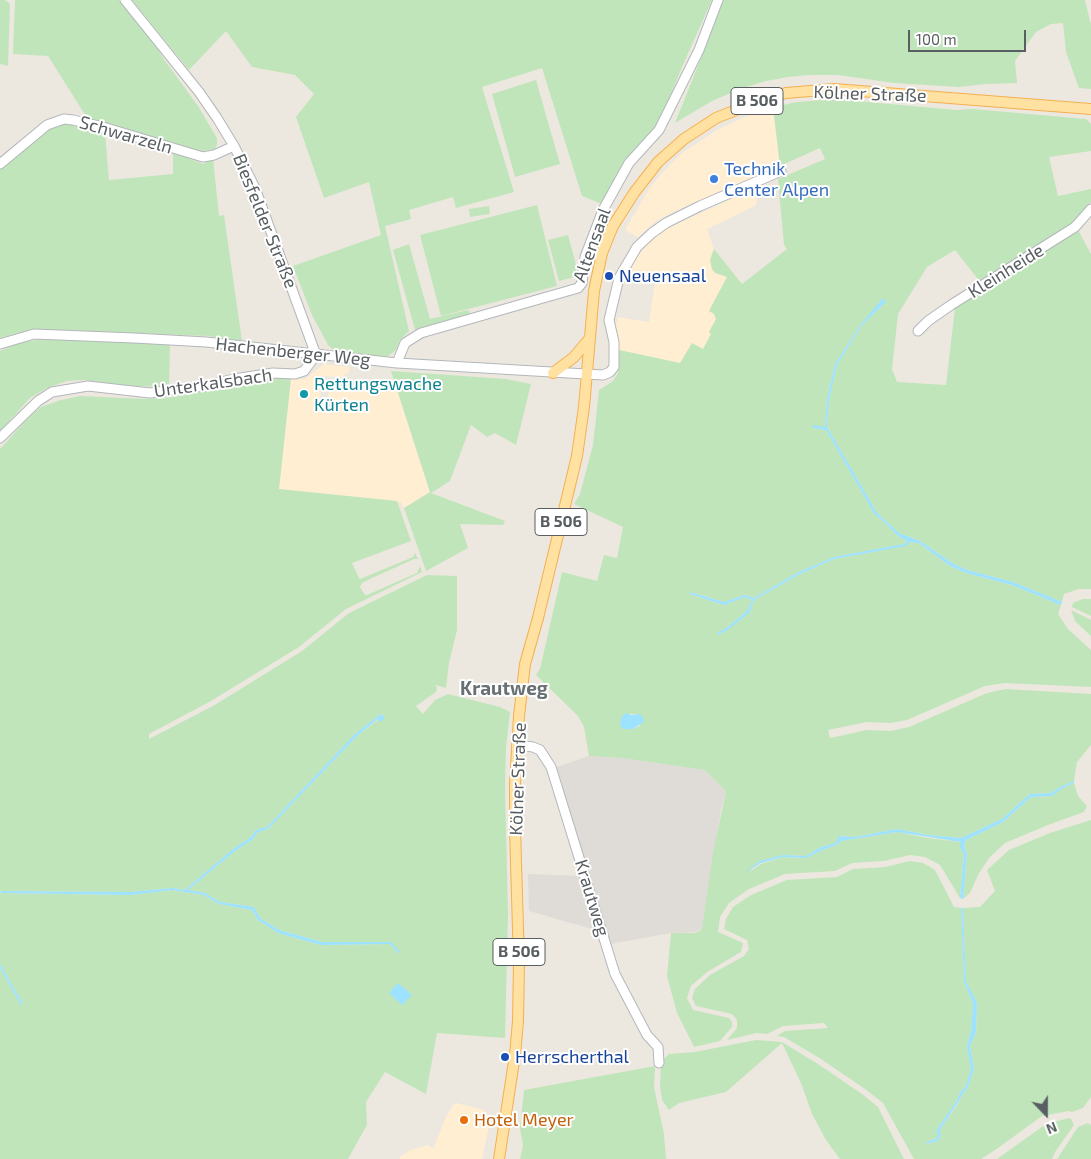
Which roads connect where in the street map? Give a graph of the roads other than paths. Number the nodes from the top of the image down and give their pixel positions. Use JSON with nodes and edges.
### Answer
{"nodes":[{"id":1,"x":125,"y":0,"type":"edge"},
{"id":2,"x":718,"y":0,"type":"edge"},
{"id":3,"x":1091,"y":109,"type":"edge"},
{"id":4,"x":234,"y":146,"type":"junction"},
{"id":5,"x":0,"y":164,"type":"edge"},
{"id":6,"x":781,"y":171,"type":"dead end"},
{"id":7,"x":1091,"y":209,"type":"edge"},
{"id":8,"x":918,"y":331,"type":"dead end"},
{"id":9,"x":590,"y":337,"type":"junction"},
{"id":10,"x":0,"y":344,"type":"edge"},
{"id":11,"x":316,"y":355,"type":"junction"},
{"id":12,"x":398,"y":363,"type":"junction"},
{"id":13,"x":553,"y":373,"type":"junction"},
{"id":14,"x":587,"y":375,"type":"junction"},
{"id":15,"x":0,"y":438,"type":"edge"},
{"id":16,"x":517,"y":745,"type":"junction"},
{"id":17,"x":659,"y":1063,"type":"dead end"},
{"id":18,"x":498,"y":1159,"type":"edge"}],
"edges":[{"from":1,"to":4,"type":"street","name":"Biesfelder Straße"},
{"from":2,"to":12,"type":"street","name":"Altensaal"},
{"from":3,"to":9,"type":"main road","name":"Kölner Straße","number":"B 506"},
{"from":4,"to":5,"type":"street","name":"Schwarzeln"},
{"from":4,"to":11,"type":"street","name":"Biesfelder Straße"},
{"from":6,"to":14,"type":"street"},
{"from":7,"to":8,"type":"street","name":"Kleinheide"},
{"from":9,"to":13,"type":"main road"},
{"from":9,"to":14,"type":"main road","name":"Kölner Straße","number":"B 506"},
{"from":10,"to":11,"type":"street","name":"Hachenberger Weg"},
{"from":11,"to":12,"type":"street","name":"Hachenberger Weg"},
{"from":11,"to":15,"type":"street","name":"Unterkalsbach"},
{"from":12,"to":13,"type":"street","name":"Hachenberger Weg"},
{"from":13,"to":14,"type":"street","name":"Hachenberger Weg"},
{"from":14,"to":16,"type":"main road","name":"Kölner Straße","number":"B 506"},
{"from":16,"to":17,"type":"street","name":"Krautweg"},
{"from":16,"to":18,"type":"main road","name":"Kölner Straße","number":"B 506"}]}
